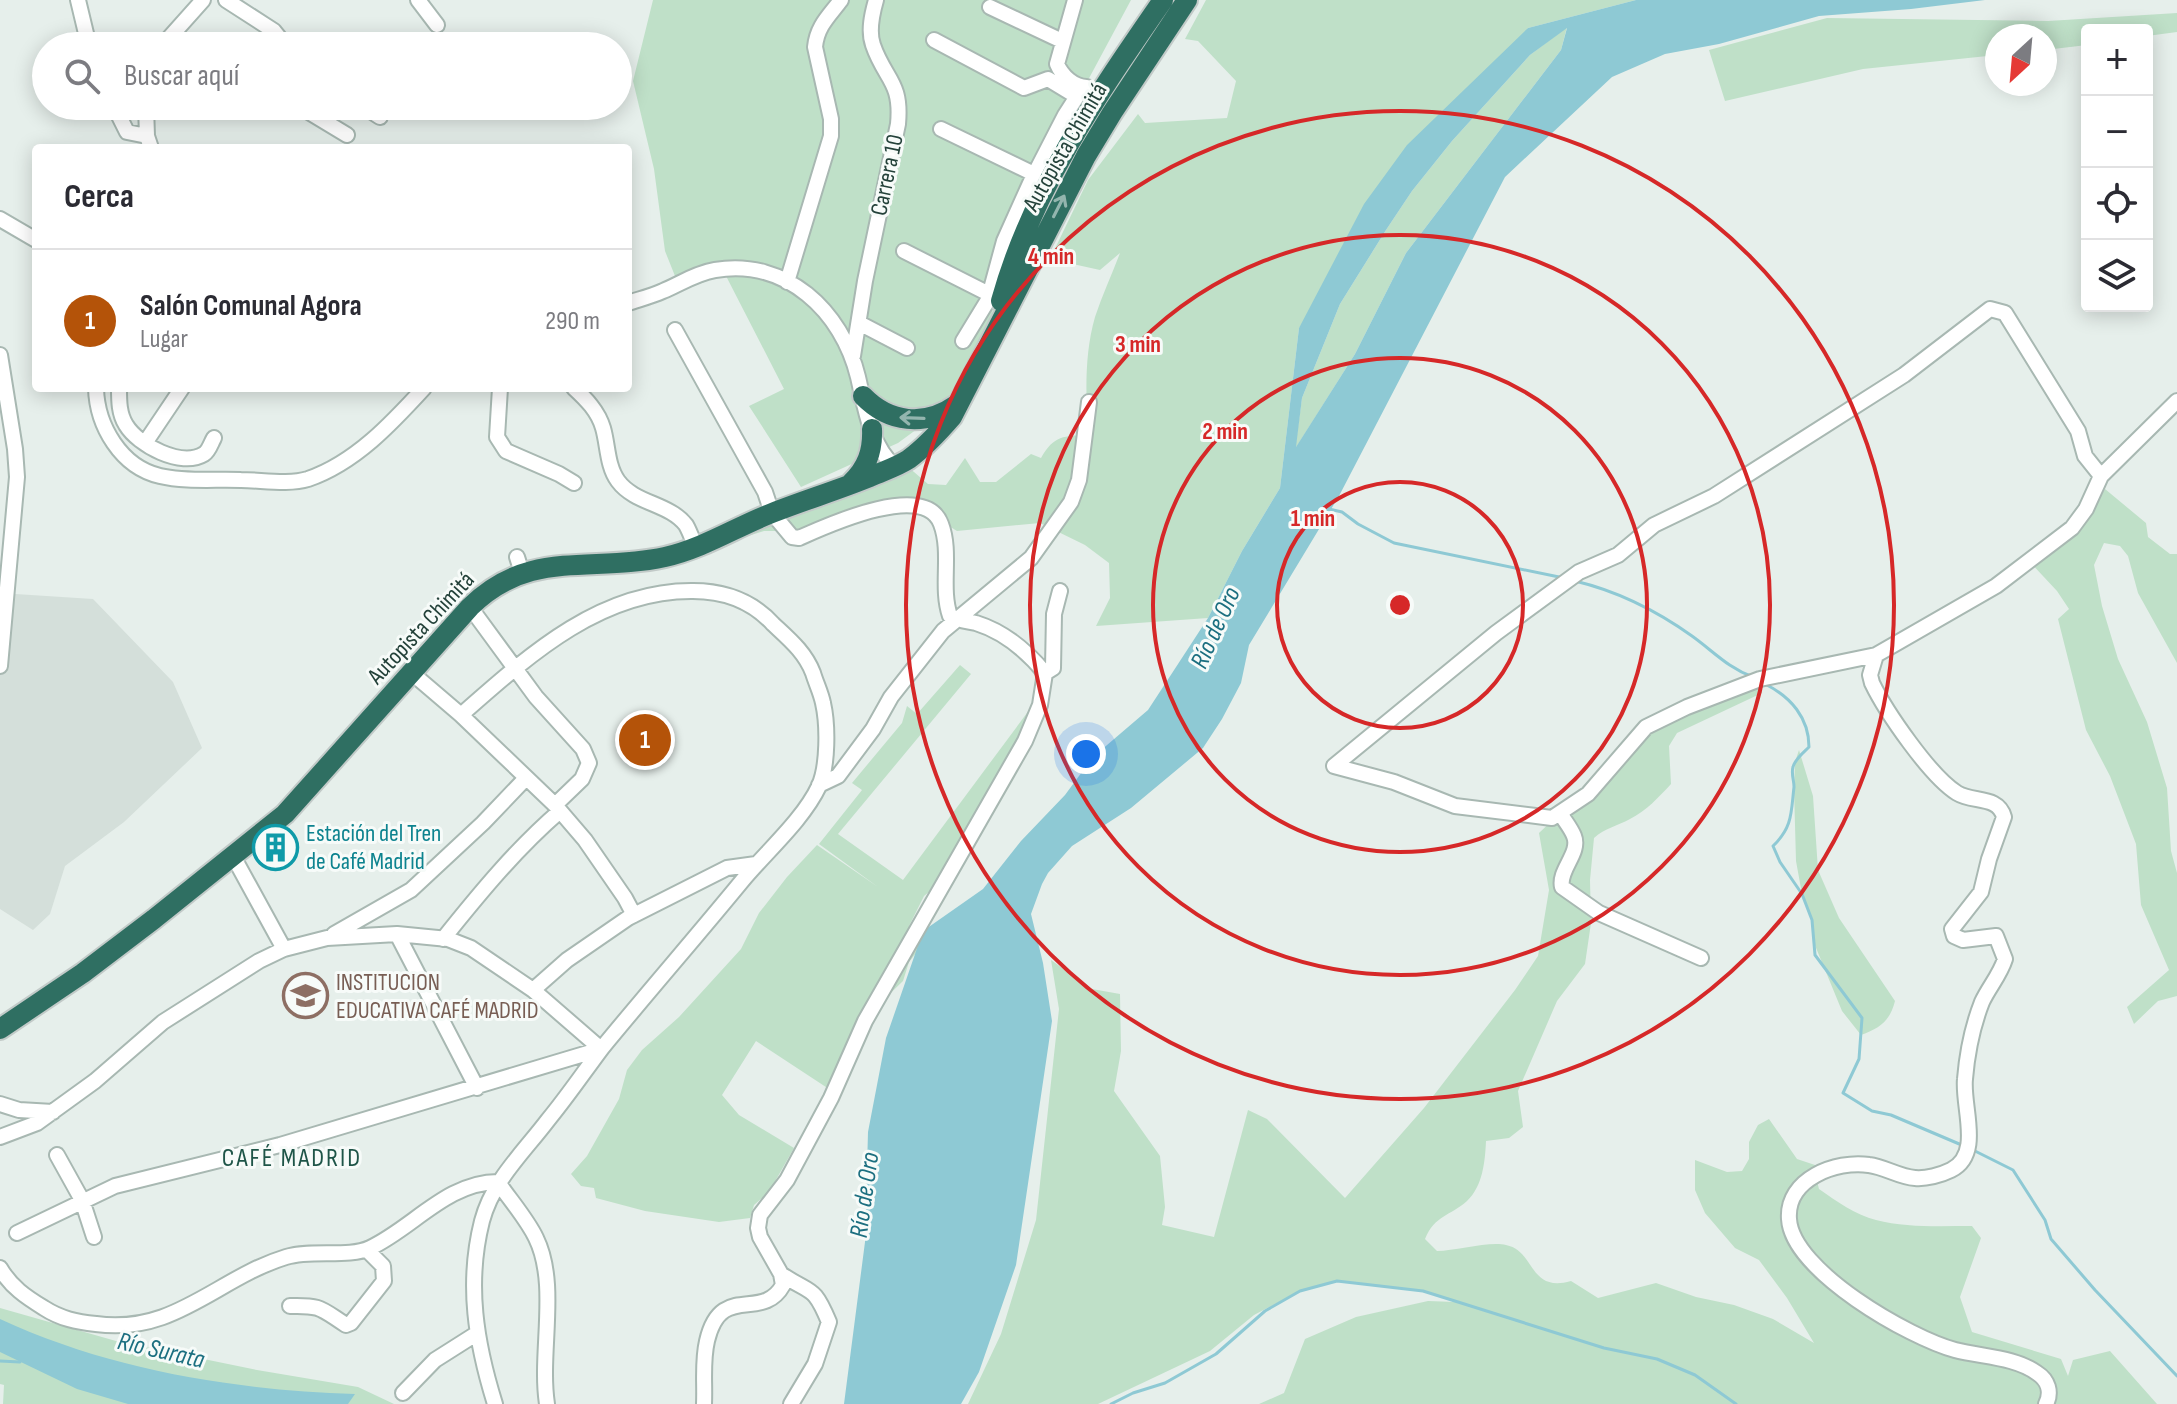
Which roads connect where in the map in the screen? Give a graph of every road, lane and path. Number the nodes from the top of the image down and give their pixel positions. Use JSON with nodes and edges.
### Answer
{"nodes":[{"id":1,"x":78,"y":0,"type":"edge"},
{"id":2,"x":226,"y":0,"type":"edge"},
{"id":3,"x":418,"y":0,"type":"edge"},
{"id":4,"x":841,"y":0,"type":"edge"},
{"id":5,"x":876,"y":0,"type":"edge"},
{"id":6,"x":1075,"y":0,"type":"edge"},
{"id":7,"x":1163,"y":0,"type":"edge"},
{"id":8,"x":1187,"y":0,"type":"edge"},
{"id":9,"x":195,"y":2,"type":"edge"},
{"id":10,"x":990,"y":7,"type":"dead end"},
{"id":11,"x":437,"y":25,"type":"dead end"},
{"id":12,"x":86,"y":32,"type":"edge"},
{"id":13,"x":175,"y":32,"type":"edge"},
{"id":14,"x":275,"y":32,"type":"edge"},
{"id":15,"x":934,"y":40,"type":"dead end"},
{"id":16,"x":1062,"y":41,"type":"junction"},
{"id":17,"x":1110,"y":78,"type":"junction"},
{"id":18,"x":1080,"y":91,"type":"junction"},
{"id":19,"x":121,"y":120,"type":"edge"},
{"id":20,"x":147,"y":120,"type":"edge"},
{"id":21,"x":322,"y":120,"type":"edge"},
{"id":22,"x":941,"y":129,"type":"dead end"},
{"id":23,"x":347,"y":135,"type":"dead end"},
{"id":24,"x":149,"y":142,"type":"edge"},
{"id":25,"x":1034,"y":174,"type":"junction"},
{"id":26,"x":0,"y":219,"type":"edge"},
{"id":27,"x":16,"y":228,"type":"junction"},
{"id":28,"x":0,"y":234,"type":"edge"},
{"id":29,"x":32,"y":238,"type":"edge"},
{"id":30,"x":904,"y":251,"type":"dead end"},
{"id":31,"x":787,"y":282,"type":"junction"},
{"id":32,"x":989,"y":294,"type":"junction"},
{"id":33,"x":863,"y":295,"type":"junction"},
{"id":34,"x":632,"y":301,"type":"edge"},
{"id":35,"x":825,"y":311,"type":"junction"},
{"id":36,"x":859,"y":323,"type":"junction"},
{"id":37,"x":997,"y":325,"type":"junction"},
{"id":38,"x":675,"y":330,"type":"dead end"},
{"id":39,"x":963,"y":341,"type":"dead end"},
{"id":40,"x":907,"y":348,"type":"dead end"},
{"id":41,"x":0,"y":355,"type":"edge"},
{"id":42,"x":853,"y":356,"type":"junction"},
{"id":43,"x":179,"y":392,"type":"edge"},
{"id":44,"x":420,"y":392,"type":"edge"},
{"id":45,"x":500,"y":392,"type":"edge"},
{"id":46,"x":578,"y":392,"type":"edge"},
{"id":47,"x":119,"y":393,"type":"edge"},
{"id":48,"x":96,"y":395,"type":"edge"},
{"id":49,"x":863,"y":396,"type":"junction"},
{"id":50,"x":962,"y":400,"type":"junction"},
{"id":51,"x":2177,"y":401,"type":"edge"},
{"id":52,"x":1089,"y":402,"type":"dead end"},
{"id":53,"x":872,"y":429,"type":"junction"},
{"id":54,"x":214,"y":438,"type":"dead end"},
{"id":55,"x":145,"y":443,"type":"junction"},
{"id":56,"x":895,"y":467,"type":"junction"},
{"id":57,"x":2101,"y":476,"type":"junction"},
{"id":58,"x":574,"y":483,"type":"dead end"},
{"id":59,"x":836,"y":492,"type":"junction"},
{"id":60,"x":772,"y":513,"type":"junction"},
{"id":61,"x":696,"y":548,"type":"junction"},
{"id":62,"x":1060,"y":591,"type":"dead end"},
{"id":63,"x":470,"y":607,"type":"junction"},
{"id":64,"x":958,"y":620,"type":"junction"},
{"id":65,"x":1876,"y":655,"type":"junction"},
{"id":66,"x":0,"y":666,"type":"edge"},
{"id":67,"x":515,"y":668,"type":"junction"},
{"id":68,"x":1045,"y":673,"type":"junction"},
{"id":69,"x":413,"y":674,"type":"junction"},
{"id":70,"x":461,"y":715,"type":"junction"},
{"id":71,"x":526,"y":778,"type":"junction"},
{"id":72,"x":819,"y":785,"type":"junction"},
{"id":73,"x":557,"y":808,"type":"junction"},
{"id":74,"x":1560,"y":813,"type":"junction"},
{"id":75,"x":233,"y":856,"type":"junction"},
{"id":76,"x":756,"y":864,"type":"junction"},
{"id":77,"x":634,"y":915,"type":"junction"},
{"id":78,"x":397,"y":934,"type":"junction"},
{"id":79,"x":327,"y":938,"type":"junction"},
{"id":80,"x":443,"y":939,"type":"junction"},
{"id":81,"x":284,"y":949,"type":"junction"},
{"id":82,"x":1701,"y":958,"type":"dead end"},
{"id":83,"x":533,"y":990,"type":"junction"},
{"id":84,"x":0,"y":1029,"type":"edge"},
{"id":85,"x":601,"y":1049,"type":"junction"},
{"id":86,"x":477,"y":1088,"type":"junction"},
{"id":87,"x":0,"y":1104,"type":"edge"},
{"id":88,"x":53,"y":1112,"type":"junction"},
{"id":89,"x":0,"y":1137,"type":"edge"},
{"id":90,"x":57,"y":1155,"type":"dead end"},
{"id":91,"x":498,"y":1182,"type":"junction"},
{"id":92,"x":82,"y":1200,"type":"junction"},
{"id":93,"x":17,"y":1233,"type":"dead end"},
{"id":94,"x":94,"y":1237,"type":"dead end"},
{"id":95,"x":367,"y":1250,"type":"junction"},
{"id":96,"x":0,"y":1268,"type":"edge"},
{"id":97,"x":781,"y":1274,"type":"junction"},
{"id":98,"x":290,"y":1306,"type":"dead end"},
{"id":99,"x":476,"y":1334,"type":"junction"},
{"id":100,"x":403,"y":1393,"type":"dead end"},
{"id":101,"x":495,"y":1404,"type":"edge"},
{"id":102,"x":547,"y":1404,"type":"edge"},
{"id":103,"x":704,"y":1404,"type":"edge"},
{"id":104,"x":791,"y":1404,"type":"edge"},
{"id":105,"x":2046,"y":1404,"type":"edge"}],
"edges":[{"from":1,"to":12,"type":"street"},
{"from":2,"to":14,"type":"street"},
{"from":3,"to":11,"type":"street"},
{"from":4,"to":31,"type":"street"},
{"from":5,"to":33,"type":"street","name":"Carrera 10"},
{"from":6,"to":16,"type":"street"},
{"from":7,"to":17,"type":"highway","name":"Autopista Chimitá"},
{"from":37,"to":8,"type":"highway","name":"Autopista Chimitá","one_way":true},
{"from":9,"to":13,"type":"street"},
{"from":10,"to":16,"type":"street"},
{"from":15,"to":18,"type":"street"},
{"from":16,"to":18,"type":"street"},
{"from":17,"to":18,"type":"street"},
{"from":17,"to":37,"type":"highway","name":"Autopista Chimitá"},
{"from":18,"to":25,"type":"street"},
{"from":19,"to":24,"type":"street"},
{"from":20,"to":24,"type":"street"},
{"from":21,"to":23,"type":"street"},
{"from":22,"to":25,"type":"street"},
{"from":25,"to":32,"type":"street"},
{"from":26,"to":27,"type":"street"},
{"from":27,"to":28,"type":"street"},
{"from":27,"to":29,"type":"street"},
{"from":30,"to":32,"type":"street"},
{"from":31,"to":34,"type":"street"},
{"from":31,"to":35,"type":"street"},
{"from":32,"to":39,"type":"street"},
{"from":33,"to":35,"type":"street"},
{"from":33,"to":36,"type":"street","name":"Carrera 10"},
{"from":35,"to":42,"type":"street"},
{"from":36,"to":40,"type":"street"},
{"from":36,"to":42,"type":"street","name":"Carrera 10"},
{"from":37,"to":50,"type":"highway","name":"Autopista Chimitá"},
{"from":38,"to":60,"type":"street"},
{"from":41,"to":66,"type":"street"},
{"from":42,"to":49,"type":"street"},
{"from":43,"to":55,"type":"street"},
{"from":44,"to":48,"type":"street"},
{"from":45,"to":58,"type":"street"},
{"from":46,"to":61,"type":"street"},
{"from":47,"to":48,"type":"street"},
{"from":47,"to":55,"type":"street"},
{"from":50,"to":49,"type":"highway","one_way":true},
{"from":49,"to":53,"type":"street"},
{"from":50,"to":56,"type":"highway","name":"Autopista Chimitá"},
{"from":51,"to":57,"type":"street"},
{"from":52,"to":64,"type":"street"},
{"from":53,"to":56,"type":"street"},
{"from":53,"to":59,"type":"highway"},
{"from":54,"to":55,"type":"street"},
{"from":56,"to":59,"type":"highway","name":"Autopista Chimitá"},
{"from":57,"to":65,"type":"street"},
{"from":57,"to":74,"type":"street"},
{"from":59,"to":60,"type":"highway","name":"Autopista Chimitá"},
{"from":60,"to":61,"type":"highway","name":"Autopista Chimitá"},
{"from":60,"to":64,"type":"street"},
{"from":61,"to":63,"type":"highway","name":"Autopista Chimitá"},
{"from":62,"to":68,"type":"street"},
{"from":63,"to":67,"type":"street"},
{"from":63,"to":69,"type":"highway","name":"Autopista Chimitá"},
{"from":64,"to":68,"type":"street"},
{"from":64,"to":72,"type":"street"},
{"from":65,"to":74,"type":"street"},
{"from":65,"to":105,"type":"street"},
{"from":67,"to":70,"type":"street"},
{"from":67,"to":72,"type":"street"},
{"from":67,"to":73,"type":"street"},
{"from":68,"to":97,"type":"street"},
{"from":69,"to":70,"type":"street"},
{"from":69,"to":75,"type":"highway","name":"Autopista Chimitá"},
{"from":70,"to":71,"type":"street"},
{"from":71,"to":73,"type":"street"},
{"from":71,"to":79,"type":"street"},
{"from":72,"to":76,"type":"street"},
{"from":73,"to":77,"type":"street"},
{"from":73,"to":80,"type":"street"},
{"from":74,"to":82,"type":"street"},
{"from":75,"to":81,"type":"street"},
{"from":75,"to":84,"type":"highway","name":"Autopista Chimitá"},
{"from":76,"to":77,"type":"street"},
{"from":76,"to":85,"type":"street"},
{"from":77,"to":83,"type":"street"},
{"from":78,"to":79,"type":"street"},
{"from":78,"to":80,"type":"street"},
{"from":78,"to":86,"type":"street"},
{"from":79,"to":81,"type":"street"},
{"from":80,"to":83,"type":"street"},
{"from":81,"to":88,"type":"street"},
{"from":83,"to":85,"type":"street"},
{"from":85,"to":86,"type":"street"},
{"from":85,"to":91,"type":"street"},
{"from":86,"to":92,"type":"street"},
{"from":87,"to":88,"type":"street"},
{"from":88,"to":89,"type":"street"},
{"from":90,"to":92,"type":"street"},
{"from":91,"to":95,"type":"street"},
{"from":91,"to":99,"type":"street"},
{"from":91,"to":102,"type":"street"},
{"from":92,"to":93,"type":"street"},
{"from":92,"to":94,"type":"street"},
{"from":95,"to":96,"type":"street"},
{"from":95,"to":98,"type":"street"},
{"from":97,"to":103,"type":"street"},
{"from":97,"to":104,"type":"street"},
{"from":99,"to":100,"type":"street"},
{"from":99,"to":101,"type":"street"}]}
